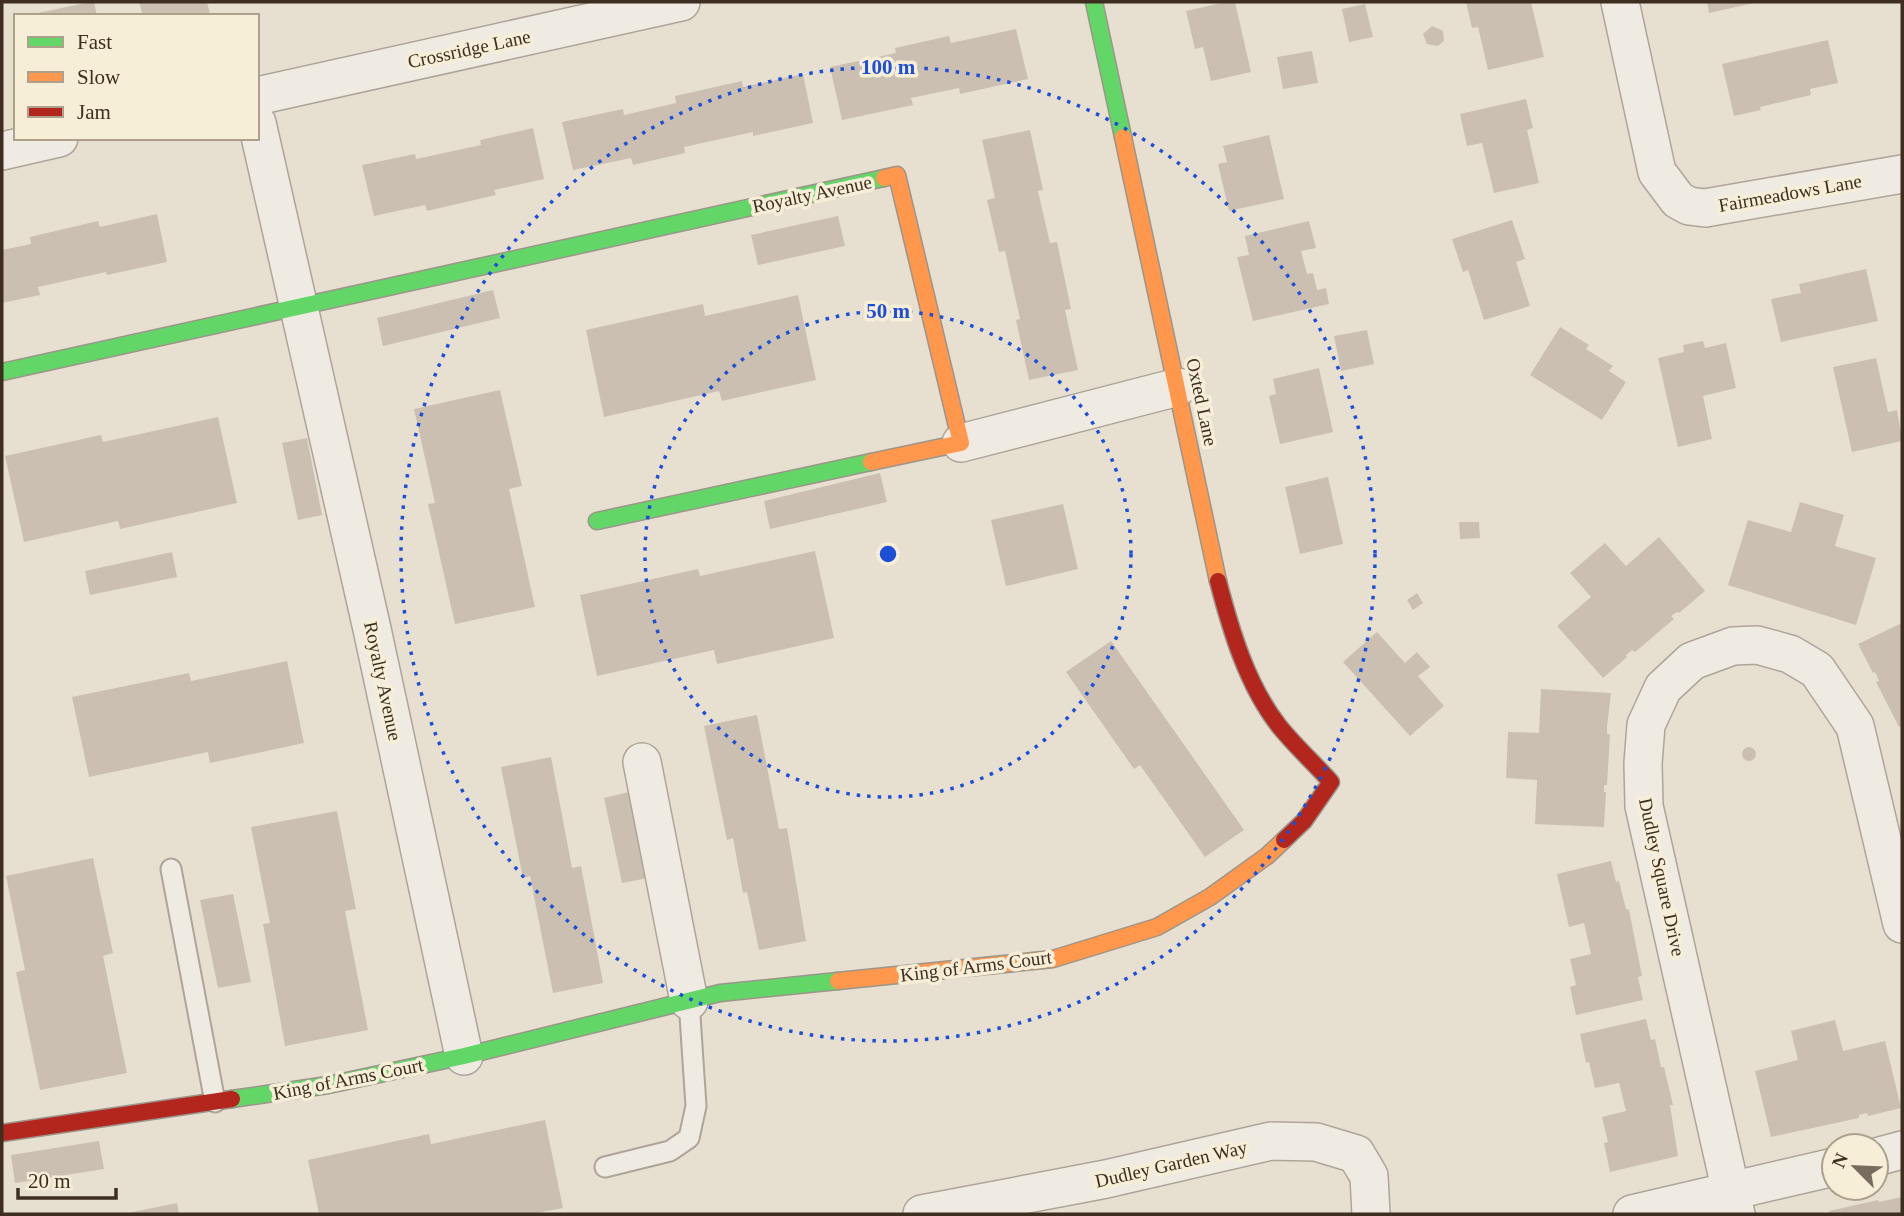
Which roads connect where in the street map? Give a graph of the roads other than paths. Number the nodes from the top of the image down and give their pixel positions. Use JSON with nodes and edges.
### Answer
{"nodes":[{"id":1,"x":681,"y":2,"type":"edge"},
{"id":2,"x":1094,"y":2,"type":"edge"},
{"id":3,"x":1620,"y":2,"type":"edge"},
{"id":4,"x":259,"y":96,"type":"edge"},
{"id":5,"x":259,"y":132,"type":"edge"},
{"id":6,"x":50,"y":140,"type":"edge"},
{"id":7,"x":2,"y":150,"type":"edge"},
{"id":8,"x":1902,"y":174,"type":"edge"},
{"id":9,"x":299,"y":307,"type":"junction"},
{"id":10,"x":2,"y":372,"type":"edge"},
{"id":11,"x":1178,"y":387,"type":"junction"},
{"id":12,"x":961,"y":443,"type":"junction"},
{"id":13,"x":597,"y":521,"type":"dead end"},
{"id":14,"x":642,"y":762,"type":"dead end"},
{"id":15,"x":1331,"y":782,"type":"joint"},
{"id":16,"x":171,"y":869,"type":"dead end"},
{"id":17,"x":1902,"y":924,"type":"edge"},
{"id":18,"x":689,"y":1001,"type":"junction"},
{"id":19,"x":464,"y":1056,"type":"junction"},
{"id":20,"x":215,"y":1102,"type":"junction"},
{"id":21,"x":2,"y":1133,"type":"edge"},
{"id":22,"x":606,"y":1167,"type":"dead end"},
{"id":23,"x":1820,"y":1172,"type":"edge"},
{"id":24,"x":1734,"y":1203,"type":"edge"},
{"id":25,"x":922,"y":1214,"type":"edge"},
{"id":26,"x":1371,"y":1214,"type":"edge"},
{"id":27,"x":1632,"y":1214,"type":"edge"}],
"edges":[{"from":1,"to":4,"type":"street","name":"Crossridge Lane"},
{"from":2,"to":11,"type":"street","name":"Oxted Lane"},
{"from":3,"to":8,"type":"street","name":"Fairmeadows Lane"},
{"from":5,"to":9,"type":"street","name":"Royalty Avenue"},
{"from":6,"to":7,"type":"street"},
{"from":9,"to":10,"type":"street","name":"Royalty Avenue"},
{"from":9,"to":12,"type":"street","name":"Royalty Avenue"},
{"from":9,"to":19,"type":"street","name":"Royalty Avenue"},
{"from":11,"to":12,"type":"street"},
{"from":11,"to":15,"type":"street","name":"Oxted Lane"},
{"from":12,"to":13,"type":"street"},
{"from":14,"to":18,"type":"street"},
{"from":15,"to":18,"type":"street","name":"King of Arms Court"},
{"from":16,"to":20,"type":"lane"},
{"from":17,"to":24,"type":"street","name":"Dudley Square Drive"},
{"from":18,"to":19,"type":"street","name":"King of Arms Court"},
{"from":18,"to":22,"type":"lane"},
{"from":19,"to":20,"type":"street","name":"King of Arms Court"},
{"from":20,"to":21,"type":"street","name":"King of Arms Court"},
{"from":23,"to":24,"type":"street"},
{"from":24,"to":27,"type":"street"},
{"from":25,"to":26,"type":"street","name":"Dudley Garden Way"}]}
